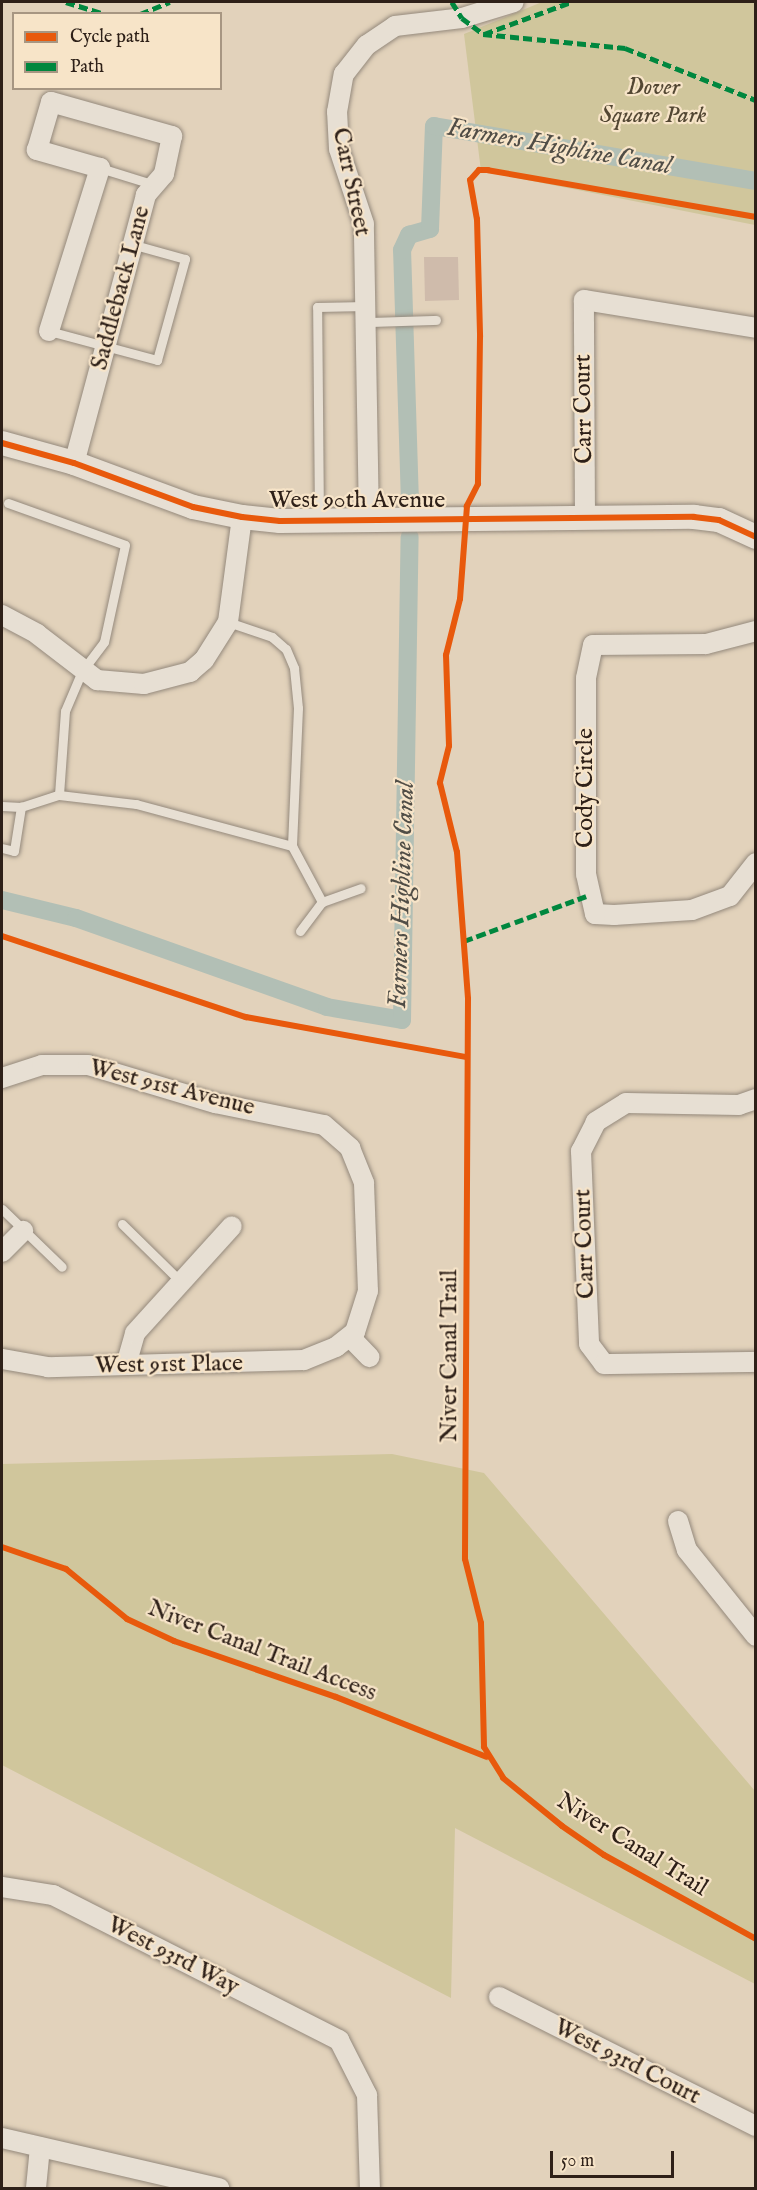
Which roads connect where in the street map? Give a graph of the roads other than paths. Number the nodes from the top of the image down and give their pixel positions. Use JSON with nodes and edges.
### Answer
{"nodes":[{"id":1,"x":514,"y":2,"type":"edge"},
{"id":2,"x":100,"y":168,"type":"junction"},
{"id":3,"x":155,"y":185,"type":"junction"},
{"id":4,"x":131,"y":244,"type":"junction"},
{"id":5,"x":367,"y":314,"type":"junction"},
{"id":6,"x":436,"y":320,"type":"dead end"},
{"id":7,"x":756,"y":328,"type":"edge"},
{"id":8,"x":49,"y":331,"type":"joint"},
{"id":9,"x":105,"y":347,"type":"junction"},
{"id":10,"x":2,"y":443,"type":"edge"},
{"id":11,"x":74,"y":463,"type":"junction"},
{"id":12,"x":8,"y":503,"type":"dead end"},
{"id":13,"x":242,"y":517,"type":"junction"},
{"id":14,"x":585,"y":518,"type":"junction"},
{"id":15,"x":319,"y":521,"type":"junction"},
{"id":16,"x":369,"y":521,"type":"junction"},
{"id":17,"x":756,"y":537,"type":"edge"},
{"id":18,"x":2,"y":615,"type":"edge"},
{"id":19,"x":228,"y":622,"type":"junction"},
{"id":20,"x":756,"y":631,"type":"edge"},
{"id":21,"x":82,"y":671,"type":"junction"},
{"id":22,"x":59,"y":795,"type":"junction"},
{"id":23,"x":2,"y":806,"type":"edge"},
{"id":24,"x":21,"y":807,"type":"junction"},
{"id":25,"x":292,"y":846,"type":"junction"},
{"id":26,"x":2,"y":848,"type":"edge"},
{"id":27,"x":756,"y":864,"type":"edge"},
{"id":28,"x":361,"y":888,"type":"dead end"},
{"id":29,"x":322,"y":902,"type":"junction"},
{"id":30,"x":300,"y":931,"type":"dead end"},
{"id":31,"x":2,"y":1078,"type":"edge"},
{"id":32,"x":756,"y":1099,"type":"edge"},
{"id":33,"x":2,"y":1209,"type":"edge"},
{"id":34,"x":122,"y":1224,"type":"dead end"},
{"id":35,"x":232,"y":1226,"type":"dead end"},
{"id":36,"x":23,"y":1231,"type":"junction"},
{"id":37,"x":2,"y":1252,"type":"edge"},
{"id":38,"x":62,"y":1267,"type":"dead end"},
{"id":39,"x":180,"y":1281,"type":"junction"},
{"id":40,"x":343,"y":1342,"type":"junction"},
{"id":41,"x":369,"y":1357,"type":"dead end"},
{"id":42,"x":2,"y":1359,"type":"edge"},
{"id":43,"x":756,"y":1362,"type":"edge"},
{"id":44,"x":126,"y":1365,"type":"junction"},
{"id":45,"x":678,"y":1521,"type":"dead end"},
{"id":46,"x":756,"y":1636,"type":"edge"},
{"id":47,"x":2,"y":1887,"type":"edge"},
{"id":48,"x":499,"y":1997,"type":"dead end"},
{"id":49,"x":756,"y":2126,"type":"edge"},
{"id":50,"x":2,"y":2138,"type":"edge"},
{"id":51,"x":40,"y":2147,"type":"junction"},
{"id":52,"x":36,"y":2188,"type":"edge"},
{"id":53,"x":219,"y":2188,"type":"edge"},
{"id":54,"x":370,"y":2188,"type":"edge"}],
"edges":[{"from":1,"to":5,"type":"street","name":"Carr Street"},
{"from":2,"to":3,"type":"lane"},
{"from":2,"to":3,"type":"street","name":"Saddleback Lane"},
{"from":2,"to":8,"type":"street"},
{"from":3,"to":4,"type":"street","name":"Saddleback Lane"},
{"from":4,"to":9,"type":"street","name":"Saddleback Lane"},
{"from":4,"to":9,"type":"lane"},
{"from":5,"to":6,"type":"lane"},
{"from":5,"to":15,"type":"lane"},
{"from":5,"to":16,"type":"street","name":"Carr Street"},
{"from":7,"to":14,"type":"street","name":"Carr Court"},
{"from":8,"to":9,"type":"lane"},
{"from":9,"to":11,"type":"street","name":"Saddleback Lane"},
{"from":10,"to":11,"type":"street","name":"West 90th Avenue"},
{"from":11,"to":13,"type":"street","name":"West 90th Avenue"},
{"from":12,"to":21,"type":"lane"},
{"from":13,"to":15,"type":"street","name":"West 90th Avenue"},
{"from":13,"to":19,"type":"street"},
{"from":14,"to":16,"type":"street","name":"West 90th Avenue"},
{"from":14,"to":17,"type":"street","name":"West 90th Avenue"},
{"from":15,"to":16,"type":"street","name":"West 90th Avenue"},
{"from":18,"to":21,"type":"street"},
{"from":19,"to":21,"type":"street"},
{"from":19,"to":25,"type":"lane"},
{"from":20,"to":27,"type":"street","name":"Cody Circle"},
{"from":21,"to":22,"type":"lane"},
{"from":22,"to":24,"type":"lane"},
{"from":22,"to":25,"type":"lane"},
{"from":23,"to":24,"type":"lane"},
{"from":24,"to":26,"type":"lane"},
{"from":25,"to":29,"type":"lane"},
{"from":28,"to":29,"type":"lane"},
{"from":29,"to":30,"type":"lane"},
{"from":31,"to":40,"type":"street","name":"West 91st Avenue"},
{"from":32,"to":43,"type":"street","name":"Carr Court"},
{"from":33,"to":36,"type":"lane"},
{"from":34,"to":39,"type":"lane"},
{"from":35,"to":39,"type":"street"},
{"from":36,"to":37,"type":"street"},
{"from":36,"to":38,"type":"lane"},
{"from":39,"to":44,"type":"street"},
{"from":40,"to":41,"type":"street"},
{"from":40,"to":44,"type":"street","name":"West 91st Place"},
{"from":42,"to":44,"type":"street","name":"West 91st Place"},
{"from":45,"to":46,"type":"street"},
{"from":47,"to":54,"type":"street","name":"West 93rd Way"},
{"from":48,"to":49,"type":"street","name":"West 93rd Court"},
{"from":50,"to":51,"type":"street"},
{"from":51,"to":52,"type":"street"},
{"from":51,"to":53,"type":"street"}]}
